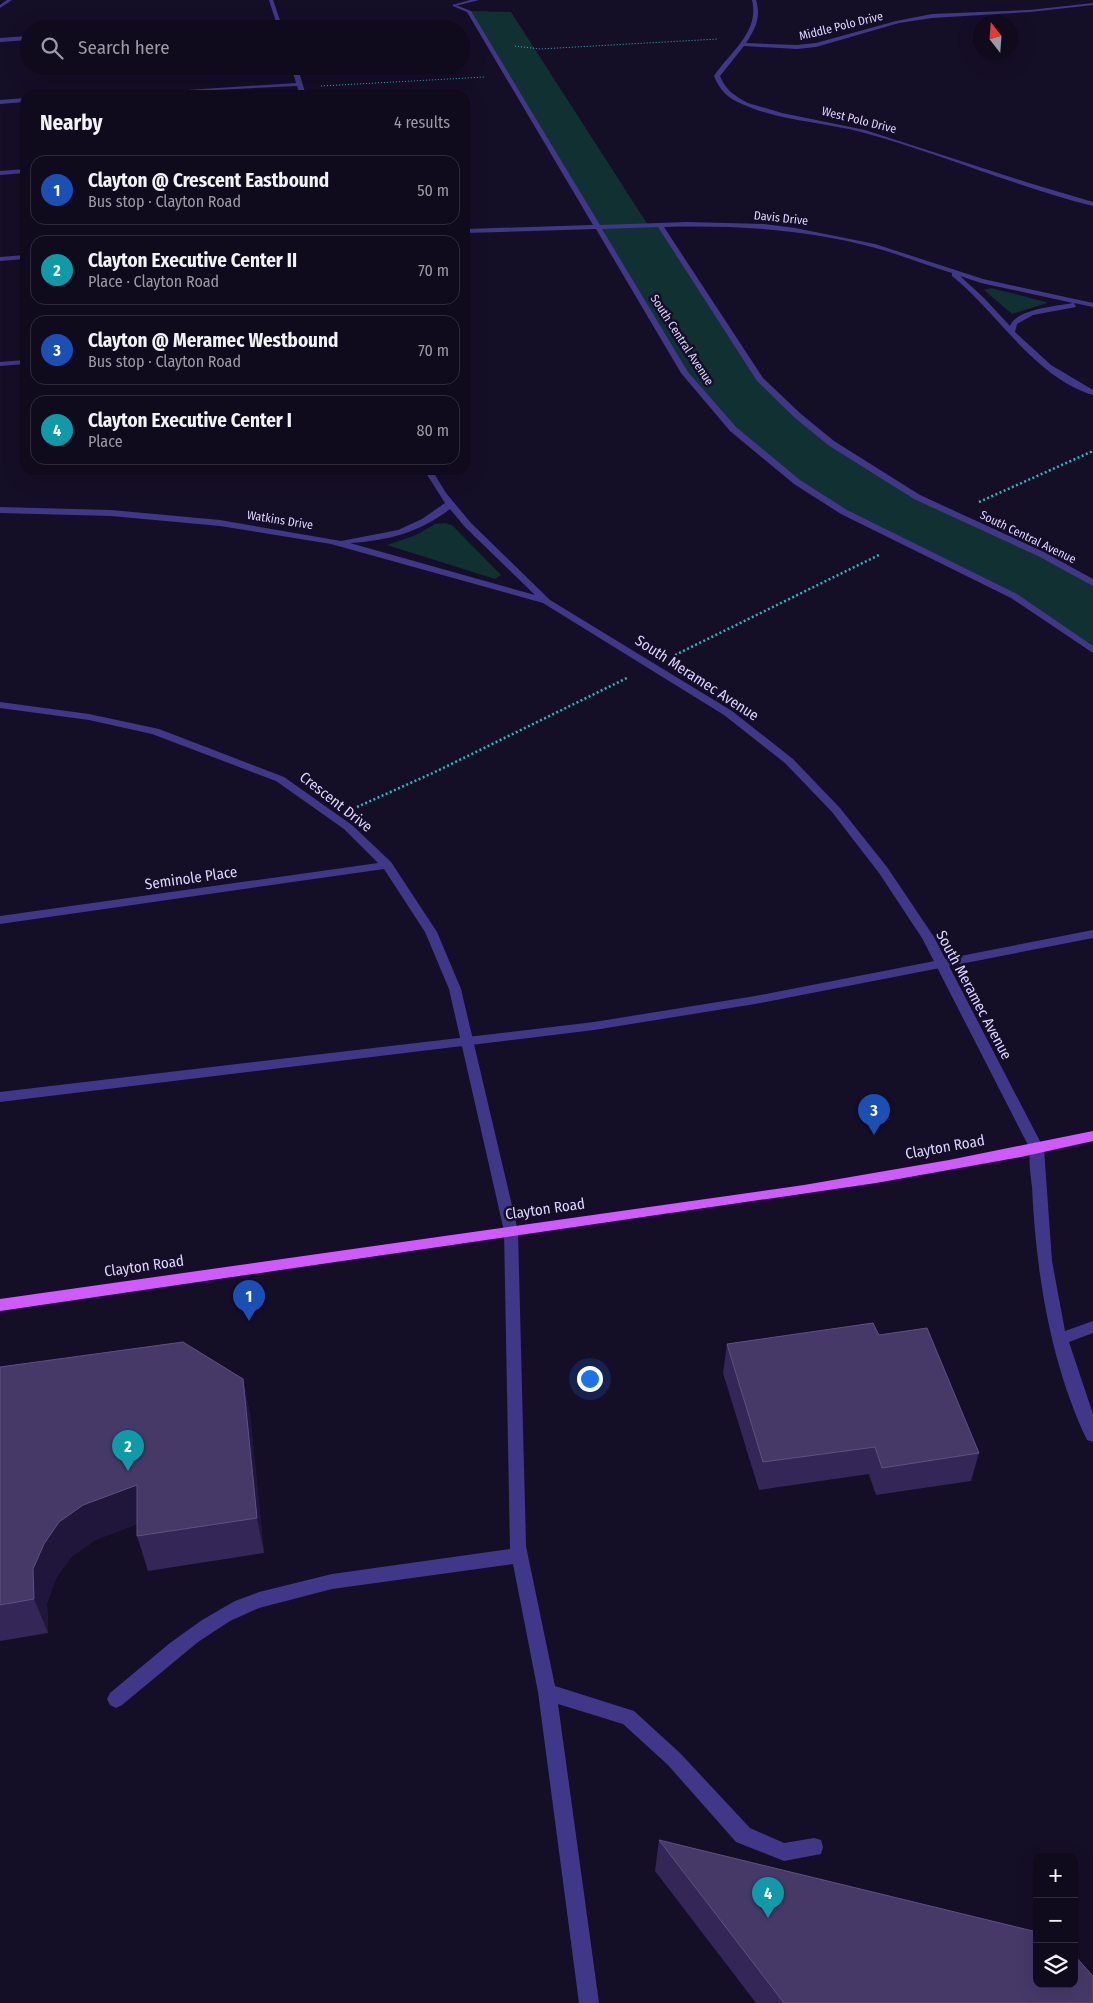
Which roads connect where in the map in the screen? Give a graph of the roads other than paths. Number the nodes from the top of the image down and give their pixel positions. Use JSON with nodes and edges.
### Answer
{"nodes":[{"id":1,"x":10,"y":0,"type":"edge"},
{"id":2,"x":271,"y":0,"type":"edge"},
{"id":3,"x":477,"y":0,"type":"edge"},
{"id":4,"x":754,"y":0,"type":"edge"},
{"id":5,"x":1093,"y":4,"type":"edge"},
{"id":6,"x":0,"y":7,"type":"edge"},
{"id":7,"x":278,"y":20,"type":"edge"},
{"id":8,"x":20,"y":39,"type":"edge"},
{"id":9,"x":0,"y":40,"type":"edge"},
{"id":10,"x":742,"y":44,"type":"junction"},
{"id":11,"x":297,"y":75,"type":"edge"},
{"id":12,"x":300,"y":85,"type":"junction"},
{"id":13,"x":206,"y":90,"type":"edge"},
{"id":14,"x":302,"y":90,"type":"edge"},
{"id":15,"x":20,"y":100,"type":"edge"},
{"id":16,"x":0,"y":102,"type":"edge"},
{"id":17,"x":20,"y":171,"type":"edge"},
{"id":18,"x":0,"y":172,"type":"edge"},
{"id":19,"x":1093,"y":204,"type":"edge"},
{"id":20,"x":660,"y":225,"type":"junction"},
{"id":21,"x":599,"y":227,"type":"junction"},
{"id":22,"x":470,"y":231,"type":"edge"},
{"id":23,"x":20,"y":257,"type":"edge"},
{"id":24,"x":0,"y":259,"type":"edge"},
{"id":25,"x":946,"y":270,"type":"junction"},
{"id":26,"x":1089,"y":305,"type":"edge"},
{"id":27,"x":1012,"y":331,"type":"junction"},
{"id":28,"x":20,"y":362,"type":"edge"},
{"id":29,"x":0,"y":364,"type":"edge"},
{"id":30,"x":1093,"y":393,"type":"edge"},
{"id":31,"x":431,"y":475,"type":"edge"},
{"id":32,"x":450,"y":504,"type":"junction"},
{"id":33,"x":0,"y":510,"type":"edge"},
{"id":34,"x":332,"y":542,"type":"junction"},
{"id":35,"x":1093,"y":583,"type":"edge"},
{"id":36,"x":548,"y":602,"type":"junction"},
{"id":37,"x":1093,"y":650,"type":"edge"},
{"id":38,"x":0,"y":706,"type":"edge"},
{"id":39,"x":387,"y":865,"type":"junction"},
{"id":40,"x":0,"y":920,"type":"edge"},
{"id":41,"x":1093,"y":934,"type":"edge"},
{"id":42,"x":942,"y":964,"type":"junction"},
{"id":43,"x":468,"y":1042,"type":"junction"},
{"id":44,"x":0,"y":1097,"type":"edge"},
{"id":45,"x":1093,"y":1136,"type":"edge"},
{"id":46,"x":1037,"y":1149,"type":"junction"},
{"id":47,"x":511,"y":1231,"type":"junction"},
{"id":48,"x":0,"y":1305,"type":"edge"},
{"id":49,"x":1093,"y":1327,"type":"edge"},
{"id":50,"x":1060,"y":1339,"type":"junction"},
{"id":51,"x":1093,"y":1435,"type":"edge"},
{"id":52,"x":520,"y":1555,"type":"junction"},
{"id":53,"x":547,"y":1692,"type":"junction"},
{"id":54,"x":116,"y":1699,"type":"dead end"},
{"id":55,"x":814,"y":1847,"type":"dead end"},
{"id":56,"x":589,"y":2003,"type":"edge"}],
"edges":[{"from":1,"to":6,"type":"street"},
{"from":2,"to":7,"type":"street"},
{"from":3,"to":21,"type":"street","name":"South Central Avenue"},
{"from":4,"to":10,"type":"street","name":"West Polo Drive"},
{"from":5,"to":10,"type":"street","name":"Middle Polo Drive"},
{"from":8,"to":9,"type":"street"},
{"from":10,"to":19,"type":"street","name":"West Polo Drive"},
{"from":11,"to":12,"type":"street"},
{"from":12,"to":13,"type":"street"},
{"from":12,"to":14,"type":"street"},
{"from":15,"to":16,"type":"street"},
{"from":17,"to":18,"type":"street"},
{"from":20,"to":21,"type":"street","name":"Davis Drive"},
{"from":20,"to":25,"type":"street","name":"Davis Drive"},
{"from":20,"to":35,"type":"street","name":"South Central Avenue"},
{"from":21,"to":22,"type":"street","name":"Davis Drive"},
{"from":21,"to":37,"type":"street","name":"South Central Avenue"},
{"from":23,"to":24,"type":"street"},
{"from":25,"to":26,"type":"street","name":"Davis Drive"},
{"from":25,"to":27,"type":"street"},
{"from":26,"to":27,"type":"street","name":"Davis Drive"},
{"from":27,"to":30,"type":"street"},
{"from":28,"to":29,"type":"street"},
{"from":31,"to":32,"type":"street","name":"South Meramec Avenue"},
{"from":32,"to":34,"type":"street"},
{"from":32,"to":36,"type":"street","name":"South Meramec Avenue"},
{"from":33,"to":34,"type":"street","name":"Watkins Drive"},
{"from":34,"to":36,"type":"street","name":"Watkins Drive"},
{"from":36,"to":42,"type":"street","name":"South Meramec Avenue"},
{"from":38,"to":39,"type":"street","name":"Crescent Drive"},
{"from":39,"to":40,"type":"street","name":"Seminole Place"},
{"from":39,"to":43,"type":"street","name":"Crescent Drive"},
{"from":41,"to":42,"type":"street"},
{"from":42,"to":43,"type":"street"},
{"from":42,"to":46,"type":"street","name":"South Meramec Avenue"},
{"from":43,"to":44,"type":"street"},
{"from":43,"to":47,"type":"street","name":"Crescent Drive"},
{"from":45,"to":46,"type":"main road","name":"Clayton Road"},
{"from":46,"to":47,"type":"main road","name":"Clayton Road"},
{"from":46,"to":50,"type":"street"},
{"from":47,"to":48,"type":"main road","name":"Clayton Road"},
{"from":47,"to":52,"type":"street","name":"Crescent Drive"},
{"from":49,"to":50,"type":"street"},
{"from":50,"to":51,"type":"street"},
{"from":52,"to":53,"type":"street","name":"Crescent Drive"},
{"from":52,"to":54,"type":"street"},
{"from":53,"to":55,"type":"street"},
{"from":53,"to":56,"type":"street","name":"Crescent Drive"}]}
